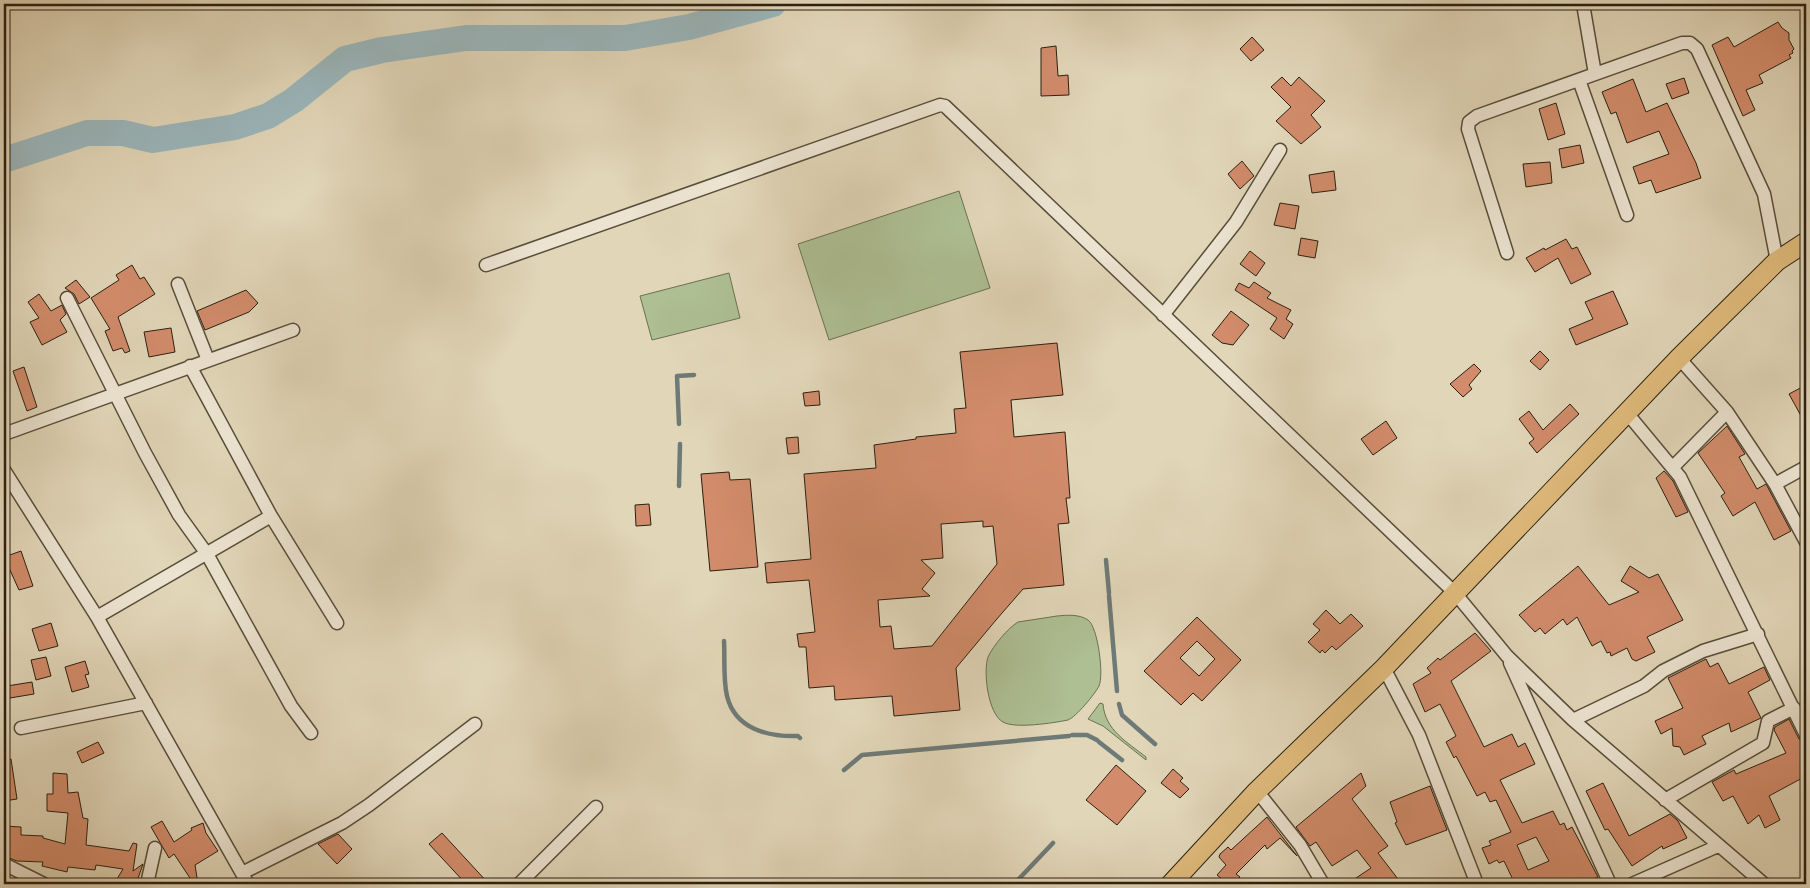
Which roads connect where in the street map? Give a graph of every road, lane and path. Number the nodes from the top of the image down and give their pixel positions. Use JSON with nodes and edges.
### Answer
{"nodes":[{"id":1,"x":1583,"y":4,"type":"edge"},
{"id":2,"x":1595,"y":74,"type":"junction"},
{"id":3,"x":1580,"y":80,"type":"junction"},
{"id":4,"x":1280,"y":150,"type":"dead end"},
{"id":5,"x":1627,"y":215,"type":"dead end"},
{"id":6,"x":1804,"y":245,"type":"edge"},
{"id":7,"x":1507,"y":252,"type":"dead end"},
{"id":8,"x":1777,"y":261,"type":"junction"},
{"id":9,"x":486,"y":265,"type":"dead end"},
{"id":10,"x":178,"y":284,"type":"dead end"},
{"id":11,"x":67,"y":298,"type":"dead end"},
{"id":12,"x":1163,"y":315,"type":"junction"},
{"id":13,"x":293,"y":330,"type":"dead end"},
{"id":14,"x":1679,"y":358,"type":"junction"},
{"id":15,"x":208,"y":360,"type":"junction"},
{"id":16,"x":190,"y":366,"type":"junction"},
{"id":17,"x":114,"y":394,"type":"junction"},
{"id":18,"x":1727,"y":412,"type":"junction"},
{"id":19,"x":1628,"y":413,"type":"junction"},
{"id":20,"x":4,"y":434,"type":"edge"},
{"id":21,"x":1673,"y":467,"type":"junction"},
{"id":22,"x":1806,"y":467,"type":"edge"},
{"id":23,"x":4,"y":470,"type":"edge"},
{"id":24,"x":1775,"y":484,"type":"junction"},
{"id":25,"x":271,"y":516,"type":"junction"},
{"id":26,"x":1806,"y":542,"type":"edge"},
{"id":27,"x":207,"y":554,"type":"junction"},
{"id":28,"x":1455,"y":593,"type":"junction"},
{"id":29,"x":97,"y":616,"type":"junction"},
{"id":30,"x":337,"y":623,"type":"dead end"},
{"id":31,"x":1758,"y":634,"type":"junction"},
{"id":32,"x":1507,"y":656,"type":"junction"},
{"id":33,"x":1384,"y":668,"type":"junction"},
{"id":34,"x":146,"y":703,"type":"junction"},
{"id":35,"x":1794,"y":708,"type":"junction"},
{"id":36,"x":1573,"y":720,"type":"junction"},
{"id":37,"x":476,"y":724,"type":"dead end"},
{"id":38,"x":21,"y":728,"type":"dead end"},
{"id":39,"x":311,"y":733,"type":"dead end"},
{"id":40,"x":1806,"y":735,"type":"edge"},
{"id":41,"x":1257,"y":791,"type":"junction"},
{"id":42,"x":1665,"y":800,"type":"junction"},
{"id":43,"x":596,"y":807,"type":"dead end"},
{"id":44,"x":1718,"y":846,"type":"junction"},
{"id":45,"x":154,"y":848,"type":"dead end"},
{"id":46,"x":4,"y":864,"type":"edge"},
{"id":47,"x":245,"y":879,"type":"edge"},
{"id":48,"x":44,"y":884,"type":"edge"},
{"id":49,"x":147,"y":884,"type":"edge"},
{"id":50,"x":519,"y":884,"type":"edge"},
{"id":51,"x":1171,"y":884,"type":"edge"},
{"id":52,"x":1323,"y":884,"type":"edge"},
{"id":53,"x":1477,"y":884,"type":"edge"},
{"id":54,"x":1610,"y":884,"type":"edge"},
{"id":55,"x":1632,"y":884,"type":"edge"},
{"id":56,"x":1764,"y":884,"type":"edge"}],
"edges":[{"from":1,"to":2,"type":"street"},
{"from":2,"to":3,"type":"street"},
{"from":2,"to":8,"type":"street"},
{"from":3,"to":5,"type":"street"},
{"from":3,"to":7,"type":"street"},
{"from":4,"to":12,"type":"street"},
{"from":6,"to":8,"type":"main road"},
{"from":8,"to":14,"type":"main road"},
{"from":9,"to":12,"type":"street"},
{"from":10,"to":15,"type":"street"},
{"from":11,"to":17,"type":"street"},
{"from":12,"to":28,"type":"street"},
{"from":13,"to":15,"type":"street"},
{"from":14,"to":18,"type":"street"},
{"from":14,"to":19,"type":"main road"},
{"from":15,"to":16,"type":"street"},
{"from":16,"to":17,"type":"street"},
{"from":16,"to":25,"type":"street"},
{"from":17,"to":20,"type":"street"},
{"from":17,"to":27,"type":"street"},
{"from":18,"to":21,"type":"street"},
{"from":18,"to":24,"type":"street"},
{"from":19,"to":21,"type":"street"},
{"from":19,"to":28,"type":"main road"},
{"from":21,"to":31,"type":"street"},
{"from":22,"to":24,"type":"street"},
{"from":23,"to":29,"type":"street"},
{"from":24,"to":26,"type":"street"},
{"from":25,"to":27,"type":"street"},
{"from":25,"to":30,"type":"street"},
{"from":27,"to":29,"type":"street"},
{"from":27,"to":39,"type":"street"},
{"from":28,"to":32,"type":"street"},
{"from":28,"to":33,"type":"main road"},
{"from":29,"to":34,"type":"street"},
{"from":31,"to":35,"type":"street"},
{"from":31,"to":36,"type":"street"},
{"from":32,"to":36,"type":"street"},
{"from":32,"to":54,"type":"street"},
{"from":33,"to":41,"type":"main road"},
{"from":33,"to":53,"type":"street"},
{"from":34,"to":38,"type":"street"},
{"from":34,"to":47,"type":"street"},
{"from":35,"to":40,"type":"street"},
{"from":35,"to":42,"type":"street"},
{"from":36,"to":42,"type":"street"},
{"from":37,"to":47,"type":"street"},
{"from":41,"to":51,"type":"main road"},
{"from":41,"to":52,"type":"street"},
{"from":42,"to":44,"type":"street"},
{"from":43,"to":50,"type":"street"},
{"from":44,"to":55,"type":"street"},
{"from":44,"to":56,"type":"street"},
{"from":45,"to":49,"type":"street"},
{"from":46,"to":48,"type":"street"}]}
